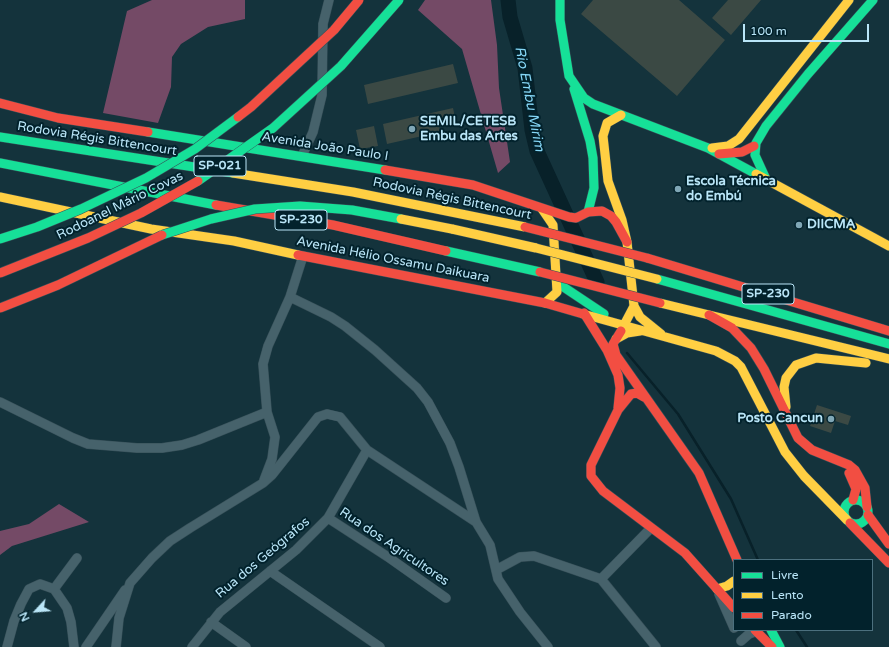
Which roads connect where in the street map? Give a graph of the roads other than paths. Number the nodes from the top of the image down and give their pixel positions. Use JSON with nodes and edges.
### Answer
{"nodes":[{"id":1,"x":329,"y":0,"type":"edge"},
{"id":2,"x":359,"y":0,"type":"edge"},
{"id":3,"x":399,"y":0,"type":"edge"},
{"id":4,"x":560,"y":0,"type":"edge"},
{"id":5,"x":850,"y":0,"type":"edge"},
{"id":6,"x":872,"y":0,"type":"edge"},
{"id":7,"x":827,"y":52,"type":"junction"},
{"id":8,"x":570,"y":76,"type":"junction"},
{"id":9,"x":0,"y":103,"type":"edge"},
{"id":10,"x":621,"y":115,"type":"junction"},
{"id":11,"x":0,"y":128,"type":"edge"},
{"id":12,"x":0,"y":137,"type":"edge"},
{"id":13,"x":60,"y":146,"type":"junction"},
{"id":14,"x":754,"y":146,"type":"junction"},
{"id":15,"x":708,"y":148,"type":"junction"},
{"id":16,"x":719,"y":154,"type":"junction"},
{"id":17,"x":302,"y":156,"type":"junction"},
{"id":18,"x":0,"y":163,"type":"edge"},
{"id":19,"x":766,"y":179,"type":"junction"},
{"id":20,"x":0,"y":197,"type":"edge"},
{"id":21,"x":542,"y":209,"type":"junction"},
{"id":22,"x":588,"y":212,"type":"junction"},
{"id":23,"x":561,"y":214,"type":"junction"},
{"id":24,"x":553,"y":225,"type":"junction"},
{"id":25,"x":0,"y":240,"type":"edge"},
{"id":26,"x":627,"y":242,"type":"junction"},
{"id":27,"x":889,"y":246,"type":"edge"},
{"id":28,"x":303,"y":256,"type":"junction"},
{"id":29,"x":0,"y":273,"type":"edge"},
{"id":30,"x":555,"y":277,"type":"junction"},
{"id":31,"x":562,"y":286,"type":"junction"},
{"id":32,"x":290,"y":297,"type":"junction"},
{"id":33,"x":545,"y":303,"type":"junction"},
{"id":34,"x":634,"y":306,"type":"junction"},
{"id":35,"x":0,"y":308,"type":"edge"},
{"id":36,"x":584,"y":313,"type":"junction"},
{"id":37,"x":709,"y":315,"type":"junction"},
{"id":38,"x":622,"y":324,"type":"junction"},
{"id":39,"x":641,"y":331,"type":"junction"},
{"id":40,"x":889,"y":331,"type":"edge"},
{"id":41,"x":666,"y":338,"type":"junction"},
{"id":42,"x":616,"y":339,"type":"junction"},
{"id":43,"x":889,"y":344,"type":"edge"},
{"id":44,"x":889,"y":359,"type":"edge"},
{"id":45,"x":889,"y":365,"type":"edge"},
{"id":46,"x":644,"y":397,"type":"junction"},
{"id":47,"x":0,"y":402,"type":"edge"},
{"id":48,"x":618,"y":410,"type":"junction"},
{"id":49,"x":267,"y":412,"type":"junction"},
{"id":50,"x":790,"y":424,"type":"junction"},
{"id":51,"x":367,"y":450,"type":"junction"},
{"id":52,"x":835,"y":460,"type":"junction"},
{"id":53,"x":263,"y":483,"type":"junction"},
{"id":54,"x":827,"y":499,"type":"junction"},
{"id":55,"x":850,"y":502,"type":"junction"},
{"id":56,"x":868,"y":511,"type":"junction"},
{"id":57,"x":328,"y":518,"type":"junction"},
{"id":58,"x":476,"y":522,"type":"junction"},
{"id":59,"x":848,"y":522,"type":"junction"},
{"id":60,"x":650,"y":529,"type":"junction"},
{"id":61,"x":889,"y":544,"type":"edge"},
{"id":62,"x":77,"y":558,"type":"dead end"},
{"id":63,"x":737,"y":559,"type":"edge"},
{"id":64,"x":889,"y":563,"type":"edge"},
{"id":65,"x":496,"y":570,"type":"junction"},
{"id":66,"x":270,"y":572,"type":"junction"},
{"id":67,"x":601,"y":579,"type":"junction"},
{"id":68,"x":733,"y":581,"type":"edge"},
{"id":69,"x":130,"y":582,"type":"junction"},
{"id":70,"x":54,"y":589,"type":"junction"},
{"id":71,"x":717,"y":589,"type":"junction"},
{"id":72,"x":446,"y":598,"type":"dead end"},
{"id":73,"x":733,"y":607,"type":"edge"},
{"id":74,"x":210,"y":622,"type":"junction"},
{"id":75,"x":733,"y":625,"type":"edge"},
{"id":76,"x":736,"y":631,"type":"edge"},
{"id":77,"x":756,"y":631,"type":"edge"},
{"id":78,"x":772,"y":631,"type":"edge"},
{"id":79,"x":742,"y":644,"type":"edge"},
{"id":80,"x":7,"y":647,"type":"edge"},
{"id":81,"x":74,"y":647,"type":"edge"},
{"id":82,"x":86,"y":647,"type":"edge"},
{"id":83,"x":116,"y":647,"type":"edge"},
{"id":84,"x":192,"y":647,"type":"edge"},
{"id":85,"x":246,"y":647,"type":"edge"},
{"id":86,"x":380,"y":647,"type":"edge"},
{"id":87,"x":548,"y":647,"type":"edge"},
{"id":88,"x":656,"y":647,"type":"edge"},
{"id":89,"x":772,"y":647,"type":"edge"},
{"id":90,"x":780,"y":647,"type":"edge"}],
"edges":[{"from":1,"to":17,"type":"street"},
{"from":2,"to":25,"type":"main road","name":"Rodoanel Mário Covas","number":"SP-021","bridge":true},
{"from":3,"to":29,"type":"main road","name":"Rodoanel Mário Covas","number":"SP-021","bridge":true},
{"from":4,"to":8,"type":"main road"},
{"from":5,"to":7,"type":"main road"},
{"from":5,"to":15,"type":"main road"},
{"from":6,"to":7,"type":"main road"},
{"from":7,"to":14,"type":"main road"},
{"from":8,"to":10,"type":"main road"},
{"from":8,"to":22,"type":"main road"},
{"from":9,"to":17,"type":"main road","name":"Avenida João Paulo I"},
{"from":10,"to":15,"type":"main road"},
{"from":10,"to":26,"type":"main road"},
{"from":11,"to":13,"type":"main road"},
{"from":12,"to":13,"type":"main road","name":"Rodovia Régis Bittencourt","number":"SP-230"},
{"from":13,"to":40,"type":"main road","name":"Rodovia Régis Bittencourt","number":"SP-230","bridge":true},
{"from":14,"to":16,"type":"main road"},
{"from":14,"to":19,"type":"main road"},
{"from":15,"to":16,"type":"main road"},
{"from":16,"to":19,"type":"main road"},
{"from":17,"to":21,"type":"main road","name":"Avenida João Paulo I"},
{"from":18,"to":37,"type":"main road","number":"SP-230","bridge":true},
{"from":19,"to":27,"type":"main road"},
{"from":20,"to":28,"type":"main road","name":"Avenida Hélio Ossamu Daikuara"},
{"from":21,"to":23,"type":"main road","name":"Avenida João Paulo I"},
{"from":21,"to":24,"type":"main road"},
{"from":22,"to":23,"type":"main road","name":"Avenida João Paulo I"},
{"from":22,"to":26,"type":"main road"},
{"from":23,"to":24,"type":"main road"},
{"from":24,"to":30,"type":"main road"},
{"from":26,"to":34,"type":"main road"},
{"from":28,"to":32,"type":"street"},
{"from":28,"to":33,"type":"main road","name":"Avenida Hélio Ossamu Daikuara"},
{"from":30,"to":31,"type":"main road"},
{"from":30,"to":33,"type":"main road"},
{"from":31,"to":36,"type":"main road"},
{"from":31,"to":38,"type":"main road"},
{"from":32,"to":49,"type":"street"},
{"from":32,"to":58,"type":"street"},
{"from":33,"to":36,"type":"main road","name":"Avenida Hélio Ossamu Daikuara"},
{"from":34,"to":38,"type":"main road"},
{"from":34,"to":41,"type":"main road","name":"Avenida Hélio Ossamu Daikuara"},
{"from":35,"to":43,"type":"main road","bridge":true},
{"from":36,"to":38,"type":"main road","name":"Avenida Hélio Ossamu Daikuara"},
{"from":36,"to":48,"type":"main road"},
{"from":37,"to":44,"type":"main road","number":"SP-230"},
{"from":37,"to":50,"type":"main road"},
{"from":38,"to":39,"type":"main road","name":"Avenida Hélio Ossamu Daikuara"},
{"from":38,"to":42,"type":"main road"},
{"from":39,"to":41,"type":"main road","name":"Avenida Hélio Ossamu Daikuara"},
{"from":39,"to":42,"type":"main road"},
{"from":41,"to":54,"type":"main road","name":"Avenida Hélio Ossamu Daikuara"},
{"from":42,"to":46,"type":"main road"},
{"from":45,"to":50,"type":"main road"},
{"from":46,"to":48,"type":"main road"},
{"from":46,"to":63,"type":"main road"},
{"from":47,"to":49,"type":"street"},
{"from":48,"to":60,"type":"main road"},
{"from":49,"to":53,"type":"street"},
{"from":50,"to":52,"type":"main road"},
{"from":51,"to":53,"type":"street"},
{"from":51,"to":57,"type":"street","name":"Rua dos Geógrafos"},
{"from":51,"to":58,"type":"street"},
{"from":52,"to":55,"type":"main road"},
{"from":52,"to":56,"type":"main road"},
{"from":53,"to":69,"type":"street"},
{"from":54,"to":55,"type":"main road"},
{"from":54,"to":59,"type":"main road","name":"Avenida Hélio Ossamu Daikuara"},
{"from":55,"to":56,"type":"main road"},
{"from":55,"to":59,"type":"main road"},
{"from":56,"to":59,"type":"main road"},
{"from":56,"to":61,"type":"main road"},
{"from":57,"to":66,"type":"street","name":"Rua dos Geógrafos"},
{"from":57,"to":72,"type":"street","name":"Rua dos Agricultores"},
{"from":58,"to":65,"type":"street"},
{"from":59,"to":64,"type":"main road","name":"Avenida Hélio Ossamu Daikuara"},
{"from":60,"to":67,"type":"street"},
{"from":60,"to":71,"type":"main road"},
{"from":62,"to":70,"type":"street"},
{"from":65,"to":67,"type":"street"},
{"from":65,"to":87,"type":"street"},
{"from":66,"to":74,"type":"street","name":"Rua dos Geógrafos"},
{"from":66,"to":86,"type":"street"},
{"from":67,"to":88,"type":"street"},
{"from":68,"to":71,"type":"main road"},
{"from":69,"to":82,"type":"street"},
{"from":69,"to":83,"type":"street"},
{"from":70,"to":80,"type":"street"},
{"from":70,"to":81,"type":"street"},
{"from":71,"to":73,"type":"main road"},
{"from":71,"to":75,"type":"street"},
{"from":74,"to":84,"type":"street","name":"Rua dos Geógrafos"},
{"from":74,"to":85,"type":"street"},
{"from":76,"to":79,"type":"street"},
{"from":77,"to":79,"type":"street"},
{"from":77,"to":89,"type":"main road"},
{"from":78,"to":90,"type":"main road"}]}
